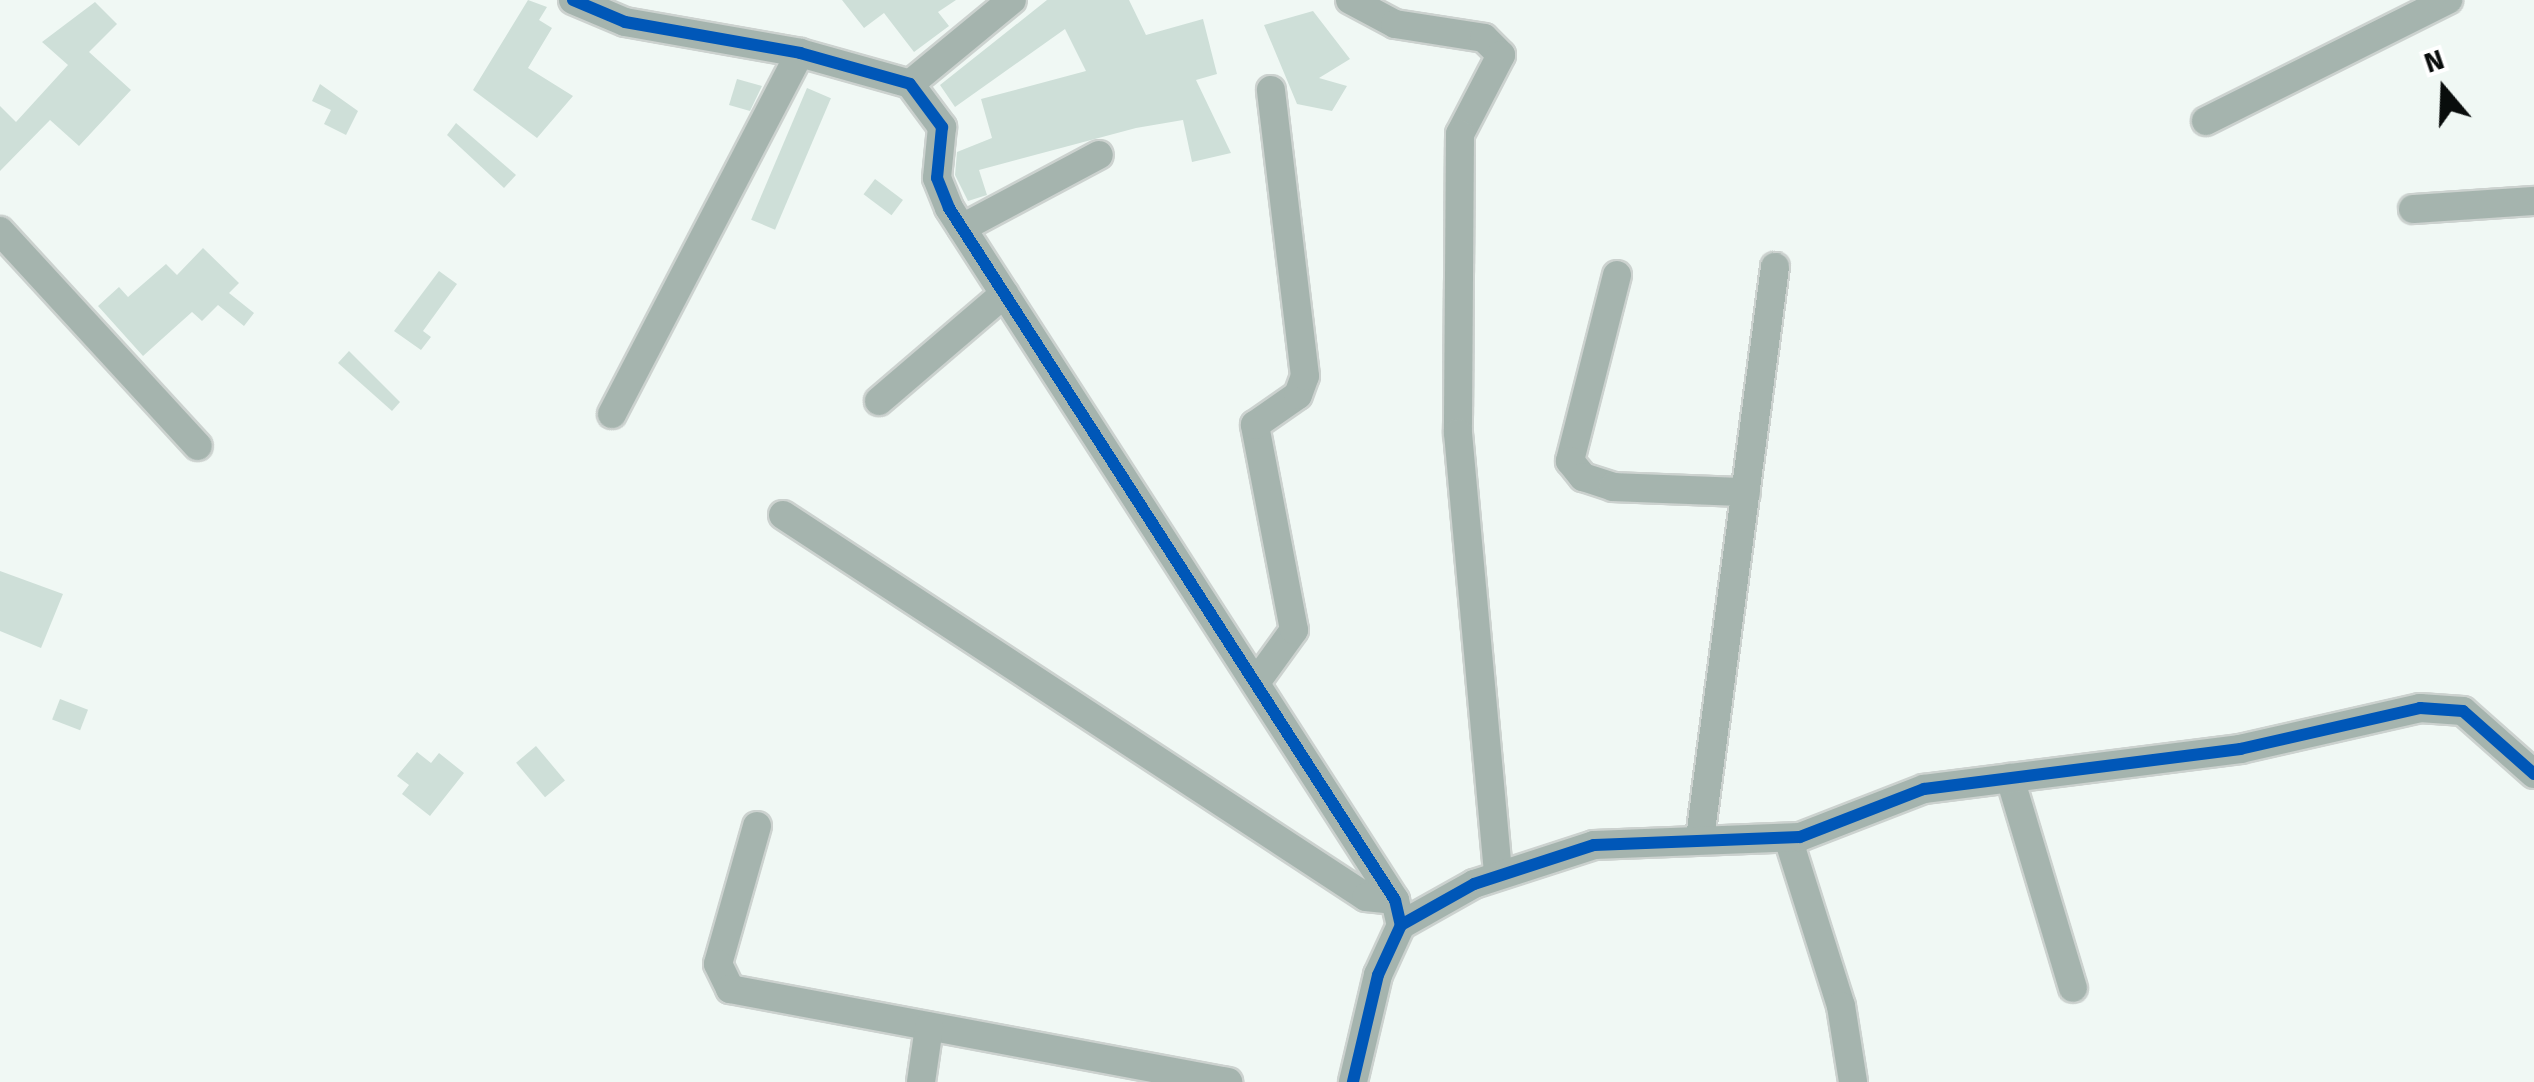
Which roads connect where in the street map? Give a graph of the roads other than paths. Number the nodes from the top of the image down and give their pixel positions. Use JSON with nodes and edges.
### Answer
{"nodes":[{"id":1,"x":574,"y":0,"type":"edge"},
{"id":2,"x":1012,"y":0,"type":"edge"},
{"id":3,"x":1350,"y":0,"type":"edge"},
{"id":4,"x":2448,"y":0,"type":"edge"},
{"id":5,"x":800,"y":53,"type":"junction"},
{"id":6,"x":910,"y":84,"type":"junction"},
{"id":7,"x":1271,"y":90,"type":"dead end"},
{"id":8,"x":2206,"y":121,"type":"dead end"},
{"id":9,"x":1098,"y":155,"type":"dead end"},
{"id":10,"x":2534,"y":201,"type":"edge"},
{"id":11,"x":2412,"y":208,"type":"dead end"},
{"id":12,"x":962,"y":228,"type":"junction"},
{"id":13,"x":0,"y":230,"type":"edge"},
{"id":14,"x":1775,"y":266,"type":"dead end"},
{"id":15,"x":1617,"y":275,"type":"dead end"},
{"id":16,"x":1004,"y":294,"type":"junction"},
{"id":17,"x":879,"y":401,"type":"dead end"},
{"id":18,"x":612,"y":414,"type":"dead end"},
{"id":19,"x":198,"y":446,"type":"dead end"},
{"id":20,"x":1746,"y":492,"type":"junction"},
{"id":21,"x":783,"y":515,"type":"dead end"},
{"id":22,"x":1260,"y":677,"type":"junction"},
{"id":23,"x":2534,"y":774,"type":"edge"},
{"id":24,"x":2010,"y":778,"type":"junction"},
{"id":25,"x":757,"y":826,"type":"dead end"},
{"id":26,"x":1700,"y":838,"type":"junction"},
{"id":27,"x":1788,"y":838,"type":"junction"},
{"id":28,"x":1498,"y":874,"type":"junction"},
{"id":29,"x":1398,"y":912,"type":"junction"},
{"id":30,"x":2073,"y":988,"type":"dead end"},
{"id":31,"x":929,"y":1027,"type":"junction"},
{"id":32,"x":921,"y":1082,"type":"edge"},
{"id":33,"x":1228,"y":1082,"type":"edge"},
{"id":34,"x":1353,"y":1082,"type":"edge"},
{"id":35,"x":1853,"y":1082,"type":"edge"}],
"edges":[{"from":1,"to":5,"type":"street"},
{"from":2,"to":6,"type":"street"},
{"from":3,"to":28,"type":"street"},
{"from":4,"to":8,"type":"street"},
{"from":5,"to":6,"type":"street"},
{"from":5,"to":18,"type":"street"},
{"from":6,"to":12,"type":"street"},
{"from":7,"to":22,"type":"street"},
{"from":9,"to":12,"type":"street"},
{"from":10,"to":11,"type":"street"},
{"from":12,"to":16,"type":"street"},
{"from":13,"to":19,"type":"street"},
{"from":14,"to":20,"type":"street"},
{"from":15,"to":20,"type":"street"},
{"from":16,"to":17,"type":"street"},
{"from":16,"to":22,"type":"street"},
{"from":20,"to":26,"type":"street"},
{"from":21,"to":29,"type":"street"},
{"from":22,"to":29,"type":"street"},
{"from":23,"to":24,"type":"street"},
{"from":24,"to":27,"type":"street"},
{"from":24,"to":30,"type":"street"},
{"from":25,"to":31,"type":"street"},
{"from":26,"to":27,"type":"street"},
{"from":26,"to":28,"type":"street"},
{"from":27,"to":35,"type":"street"},
{"from":28,"to":29,"type":"street"},
{"from":29,"to":34,"type":"street"},
{"from":31,"to":32,"type":"street"},
{"from":31,"to":33,"type":"street"}]}
